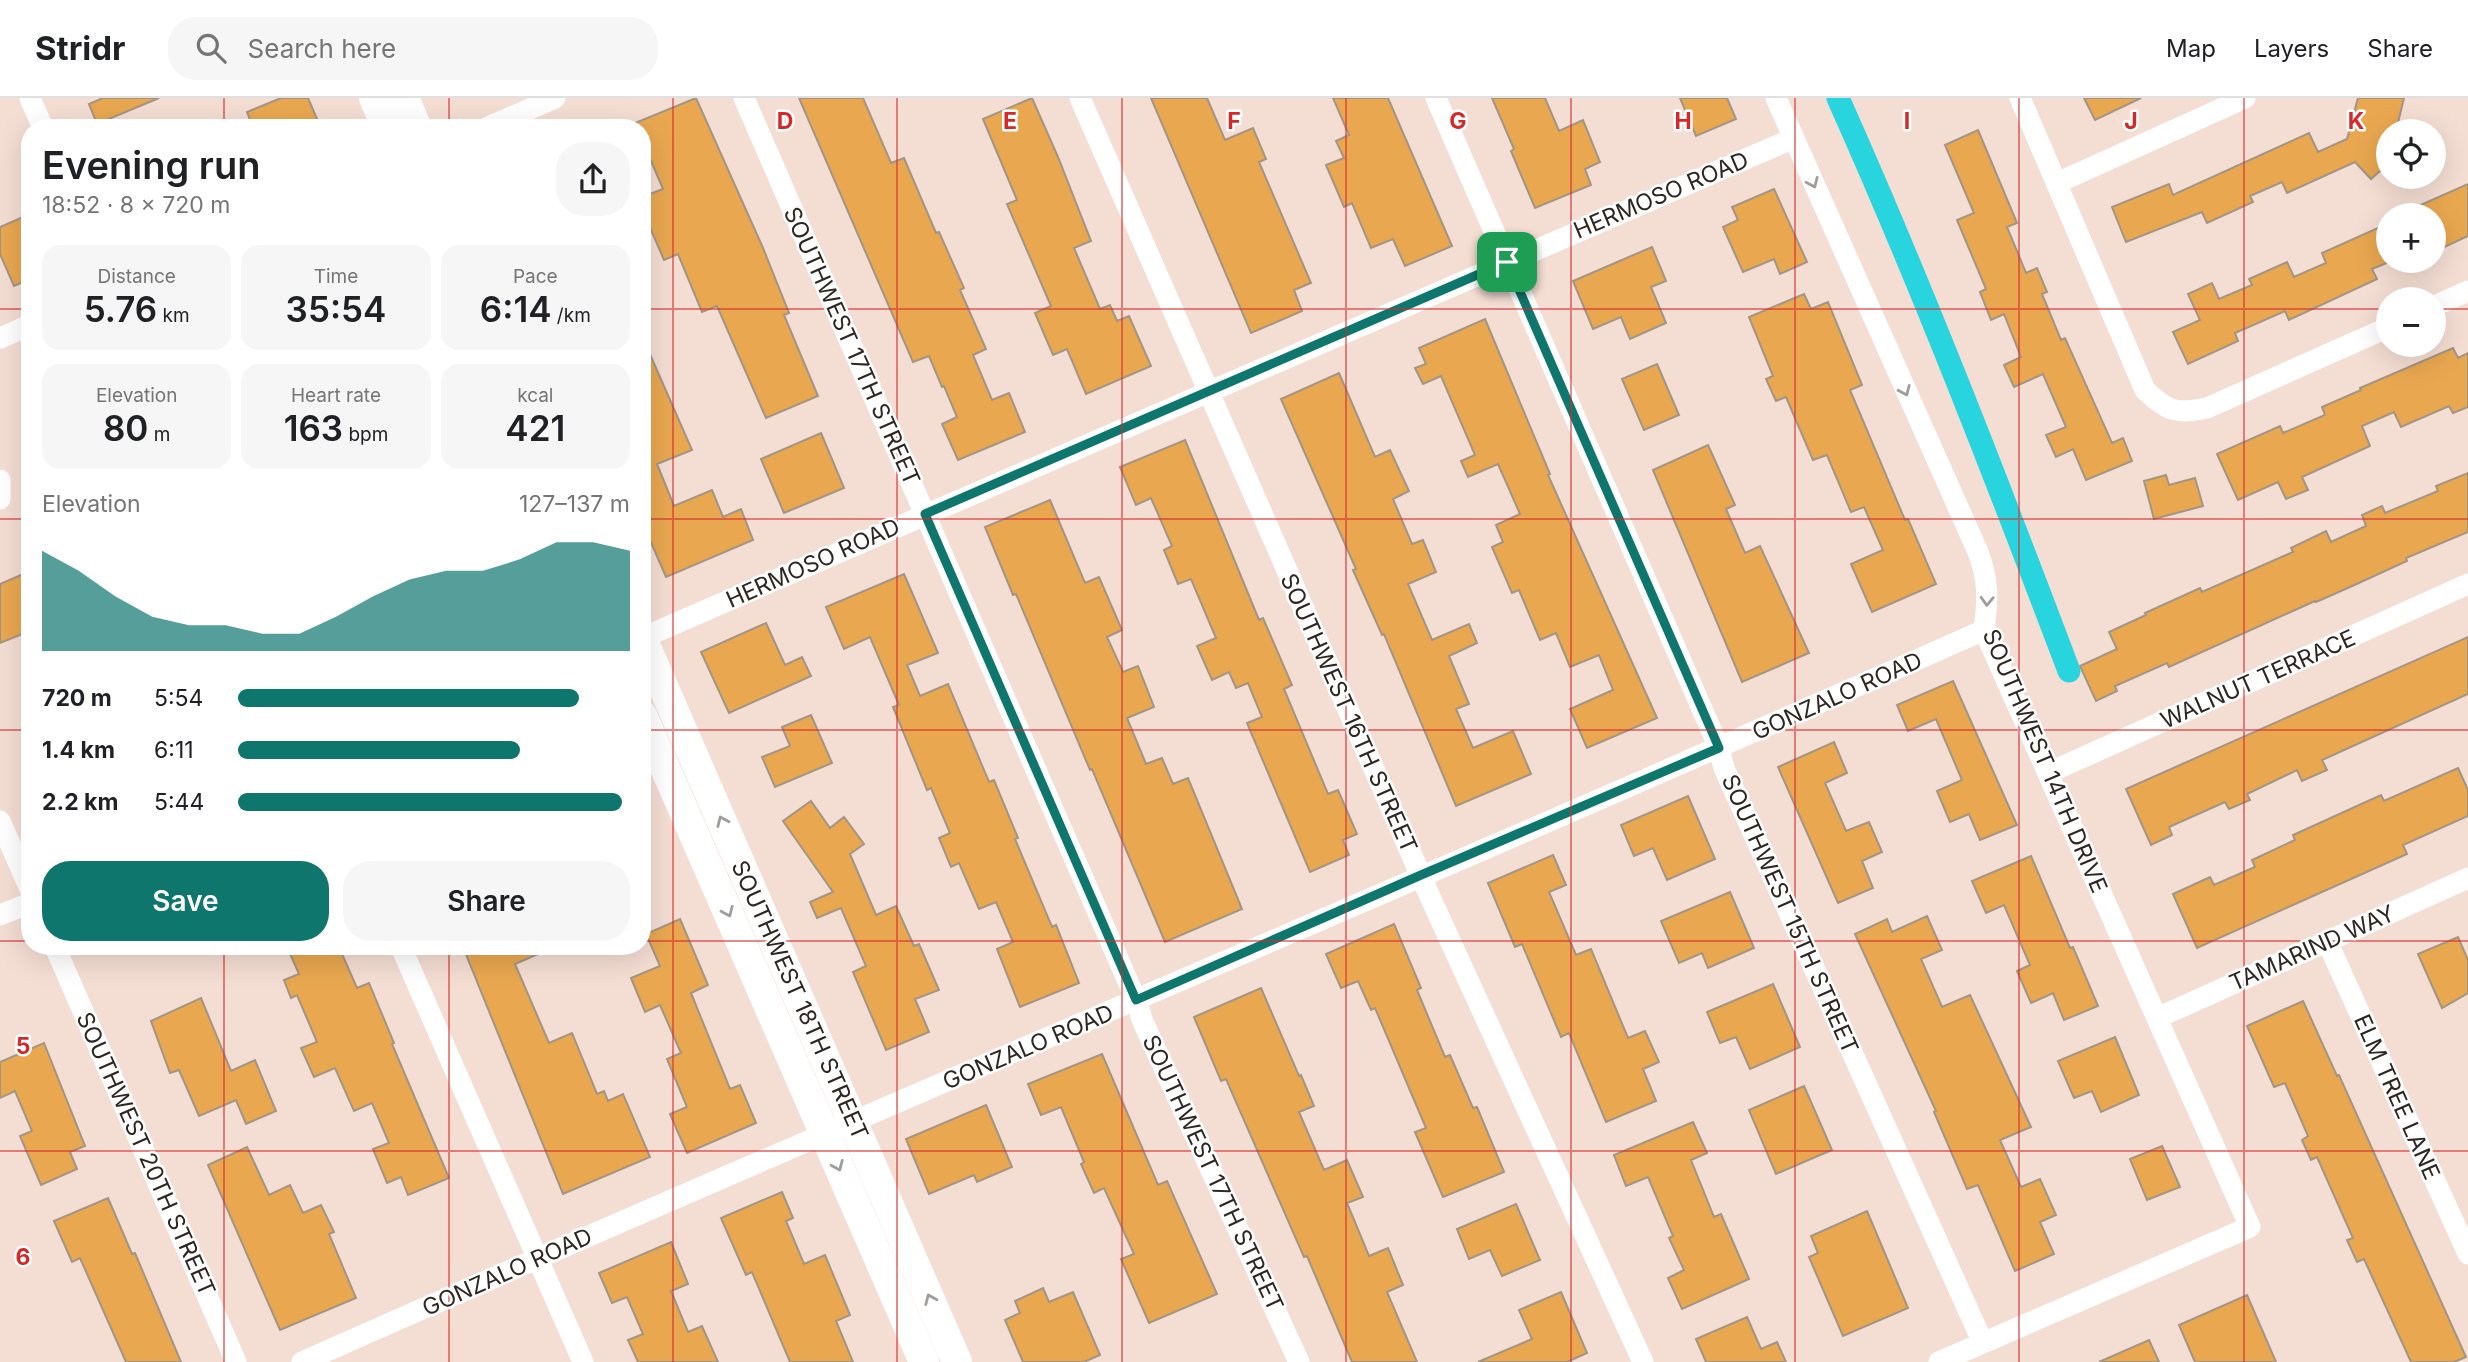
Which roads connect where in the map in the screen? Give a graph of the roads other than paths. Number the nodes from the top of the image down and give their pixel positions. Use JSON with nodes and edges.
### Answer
{"nodes":[{"id":1,"x":30,"y":98,"type":"edge"},
{"id":2,"x":373,"y":98,"type":"edge"},
{"id":3,"x":404,"y":98,"type":"edge"},
{"id":4,"x":555,"y":98,"type":"edge"},
{"id":5,"x":744,"y":98,"type":"edge"},
{"id":6,"x":1080,"y":98,"type":"edge"},
{"id":7,"x":1436,"y":98,"type":"edge"},
{"id":8,"x":1776,"y":98,"type":"edge"},
{"id":9,"x":2021,"y":98,"type":"edge"},
{"id":10,"x":2245,"y":98,"type":"edge"},
{"id":11,"x":39,"y":119,"type":"edge"},
{"id":12,"x":383,"y":119,"type":"edge"},
{"id":13,"x":413,"y":119,"type":"edge"},
{"id":14,"x":507,"y":119,"type":"edge"},
{"id":15,"x":1794,"y":138,"type":"junction"},
{"id":16,"x":2057,"y":183,"type":"junction"},
{"id":17,"x":1507,"y":262,"type":"junction"},
{"id":18,"x":2468,"y":291,"type":"edge"},
{"id":19,"x":2446,"y":301,"type":"edge"},
{"id":20,"x":21,"y":329,"type":"edge"},
{"id":21,"x":2376,"y":333,"type":"edge"},
{"id":22,"x":0,"y":338,"type":"edge"},
{"id":23,"x":1208,"y":392,"type":"junction"},
{"id":24,"x":0,"y":480,"type":"edge"},
{"id":25,"x":0,"y":499,"type":"edge"},
{"id":26,"x":925,"y":514,"type":"junction"},
{"id":27,"x":2468,"y":584,"type":"edge"},
{"id":28,"x":1984,"y":630,"type":"junction"},
{"id":29,"x":651,"y":634,"type":"edge"},
{"id":30,"x":651,"y":659,"type":"edge"},
{"id":31,"x":651,"y":736,"type":"edge"},
{"id":32,"x":1719,"y":748,"type":"junction"},
{"id":33,"x":2048,"y":773,"type":"junction"},
{"id":34,"x":0,"y":821,"type":"edge"},
{"id":35,"x":21,"y":869,"type":"edge"},
{"id":36,"x":1421,"y":875,"type":"junction"},
{"id":37,"x":2468,"y":878,"type":"edge"},
{"id":38,"x":21,"y":907,"type":"edge"},
{"id":39,"x":0,"y":915,"type":"edge"},
{"id":40,"x":2327,"y":941,"type":"junction"},
{"id":41,"x":58,"y":955,"type":"edge"},
{"id":42,"x":405,"y":955,"type":"edge"},
{"id":43,"x":1136,"y":1000,"type":"junction"},
{"id":44,"x":2157,"y":1018,"type":"junction"},
{"id":45,"x":853,"y":1123,"type":"junction"},
{"id":46,"x":825,"y":1135,"type":"junction"},
{"id":47,"x":2468,"y":1254,"type":"edge"},
{"id":48,"x":538,"y":1258,"type":"junction"},
{"id":49,"x":1983,"y":1343,"type":"junction"},
{"id":50,"x":236,"y":1362,"type":"edge"},
{"id":51,"x":302,"y":1362,"type":"edge"},
{"id":52,"x":583,"y":1362,"type":"edge"},
{"id":53,"x":924,"y":1362,"type":"edge"},
{"id":54,"x":957,"y":1362,"type":"edge"},
{"id":55,"x":1299,"y":1362,"type":"edge"},
{"id":56,"x":1643,"y":1362,"type":"edge"},
{"id":57,"x":1939,"y":1362,"type":"edge"}],
"edges":[{"from":1,"to":11,"type":"street"},
{"from":2,"to":12,"type":"main road"},
{"from":3,"to":13,"type":"main road"},
{"from":4,"to":14,"type":"street"},
{"from":5,"to":26,"type":"street","name":"SOUTHWEST 17TH STREET"},
{"from":6,"to":23,"type":"street","name":"SOUTHWEST 16TH STREET"},
{"from":7,"to":17,"type":"street","name":"SOUTHWEST 15TH STREET"},
{"from":8,"to":15,"type":"street","name":"SOUTHWEST 14TH DRIVE"},
{"from":9,"to":16,"type":"street"},
{"from":10,"to":16,"type":"street"},
{"from":15,"to":17,"type":"street","name":"HERMOSO ROAD"},
{"from":15,"to":28,"type":"street","name":"SOUTHWEST 14TH DRIVE","one_way":true},
{"from":16,"to":21,"type":"street"},
{"from":17,"to":23,"type":"street","name":"HERMOSO ROAD"},
{"from":17,"to":32,"type":"street","name":"SOUTHWEST 15TH STREET"},
{"from":18,"to":19,"type":"street"},
{"from":20,"to":22,"type":"street"},
{"from":23,"to":26,"type":"street","name":"HERMOSO ROAD"},
{"from":23,"to":36,"type":"street","name":"SOUTHWEST 16TH STREET"},
{"from":24,"to":25,"type":"street"},
{"from":26,"to":29,"type":"street","name":"HERMOSO ROAD"},
{"from":26,"to":43,"type":"street","name":"SOUTHWEST 17TH STREET"},
{"from":27,"to":33,"type":"street","name":"WALNUT TERRACE"},
{"from":28,"to":32,"type":"street","name":"GONZALO ROAD"},
{"from":28,"to":33,"type":"street","name":"SOUTHWEST 14TH DRIVE"},
{"from":45,"to":30,"type":"main road","name":"SOUTHWEST 18TH STREET","one_way":true},
{"from":31,"to":46,"type":"main road","name":"SOUTHWEST 18TH STREET","one_way":true},
{"from":32,"to":36,"type":"street","name":"GONZALO ROAD"},
{"from":32,"to":49,"type":"street","name":"SOUTHWEST 15TH STREET"},
{"from":33,"to":44,"type":"street","name":"SOUTHWEST 14TH DRIVE"},
{"from":34,"to":35,"type":"street"},
{"from":36,"to":43,"type":"street","name":"GONZALO ROAD"},
{"from":36,"to":56,"type":"street","name":"SOUTHWEST 16TH STREET"},
{"from":37,"to":40,"type":"street","name":"TAMARIND WAY"},
{"from":38,"to":39,"type":"street"},
{"from":40,"to":44,"type":"street","name":"TAMARIND WAY"},
{"from":40,"to":47,"type":"street","name":"ELM TREE LANE"},
{"from":41,"to":50,"type":"street","name":"SOUTHWEST 20TH STREET"},
{"from":42,"to":48,"type":"street"},
{"from":43,"to":45,"type":"street","name":"GONZALO ROAD"},
{"from":43,"to":55,"type":"street","name":"SOUTHWEST 17TH STREET"},
{"from":44,"to":49,"type":"street","name":"SOUTHWEST 14TH DRIVE"},
{"from":45,"to":46,"type":"street","name":"GONZALO ROAD"},
{"from":54,"to":45,"type":"main road","name":"SOUTHWEST 18TH STREET","one_way":true},
{"from":46,"to":48,"type":"street","name":"GONZALO ROAD"},
{"from":46,"to":53,"type":"main road","name":"SOUTHWEST 18TH STREET","one_way":true},
{"from":48,"to":51,"type":"street","name":"GONZALO ROAD"},
{"from":48,"to":52,"type":"street"},
{"from":49,"to":57,"type":"street"}]}
